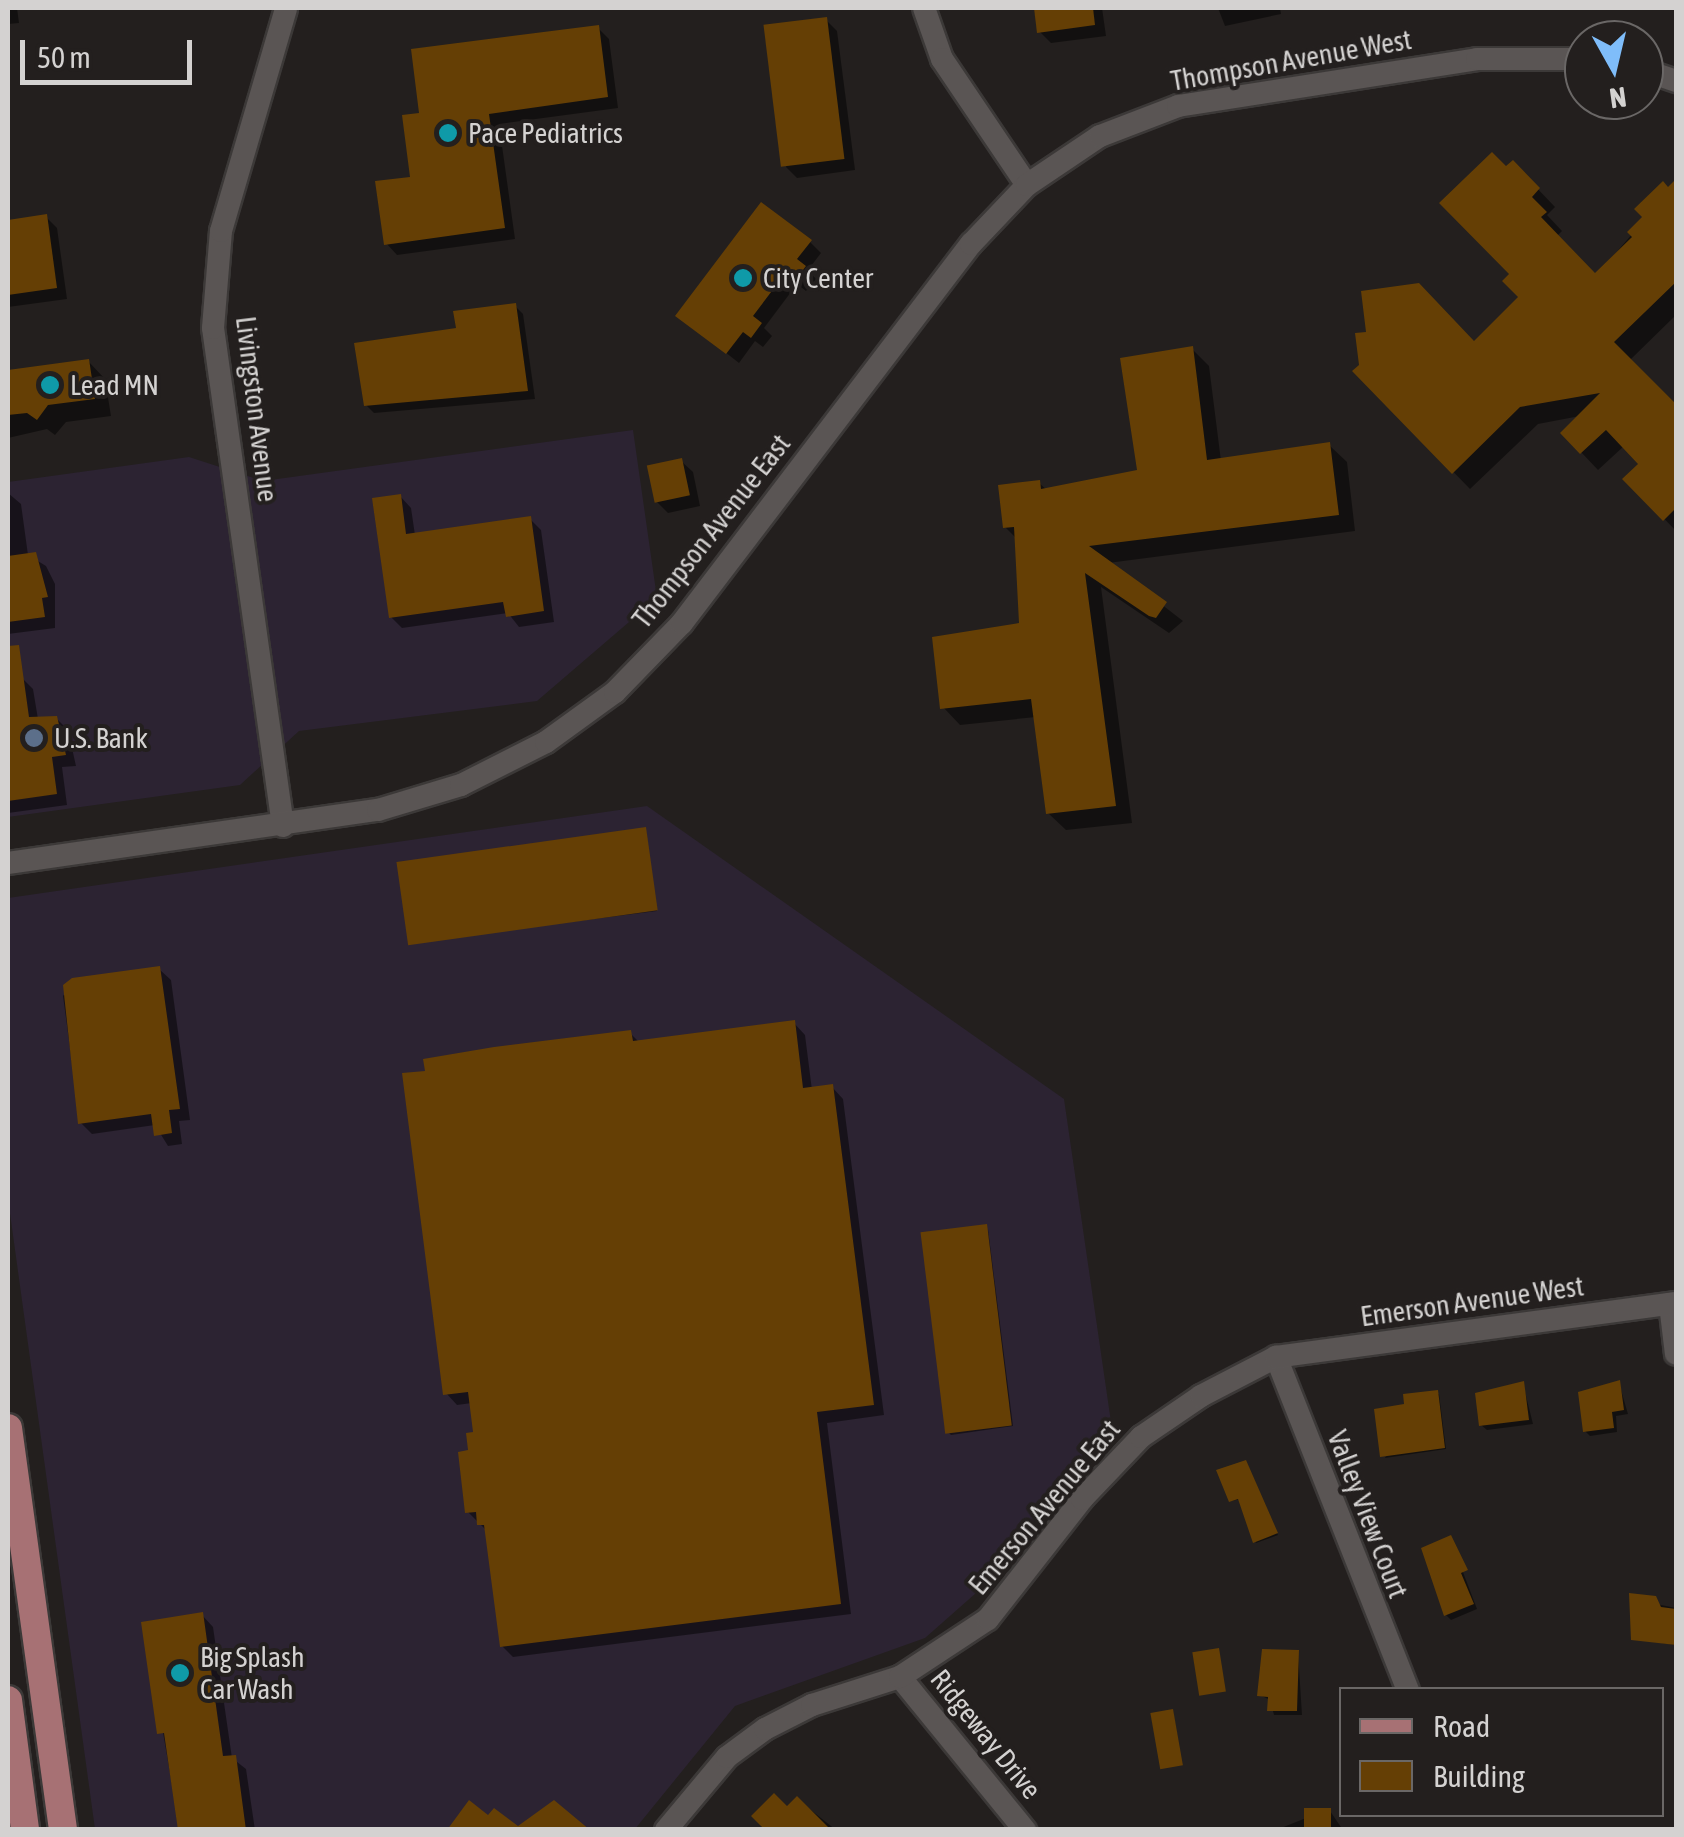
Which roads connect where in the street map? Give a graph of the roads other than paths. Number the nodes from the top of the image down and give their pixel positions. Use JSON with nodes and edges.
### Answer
{"nodes":[{"id":1,"x":286,"y":8,"type":"edge"},
{"id":2,"x":924,"y":8,"type":"edge"},
{"id":3,"x":1564,"y":59,"type":"edge"},
{"id":4,"x":1027,"y":185,"type":"junction"},
{"id":5,"x":283,"y":826,"type":"junction"},
{"id":6,"x":8,"y":862,"type":"edge"},
{"id":7,"x":1673,"y":1304,"type":"edge"},
{"id":8,"x":1676,"y":1354,"type":"edge"},
{"id":9,"x":1276,"y":1358,"type":"junction"},
{"id":10,"x":8,"y":1428,"type":"edge"},
{"id":11,"x":14,"y":1526,"type":"edge"},
{"id":12,"x":900,"y":1677,"type":"junction"},
{"id":13,"x":1407,"y":1687,"type":"edge"},
{"id":14,"x":8,"y":1700,"type":"edge"},
{"id":15,"x":25,"y":1830,"type":"edge"},
{"id":16,"x":63,"y":1830,"type":"edge"},
{"id":17,"x":666,"y":1830,"type":"edge"},
{"id":18,"x":1025,"y":1830,"type":"edge"}],
"edges":[{"from":1,"to":5,"type":"street","name":"Livingston Avenue"},
{"from":2,"to":4,"type":"street"},
{"from":3,"to":4,"type":"street","name":"Thompson Avenue West"},
{"from":4,"to":5,"type":"street","name":"Thompson Avenue East"},
{"from":5,"to":6,"type":"street","name":"Thompson Avenue East"},
{"from":7,"to":8,"type":"street"},
{"from":7,"to":9,"type":"street","name":"Emerson Avenue West"},
{"from":9,"to":12,"type":"street","name":"Emerson Avenue East"},
{"from":9,"to":13,"type":"street","name":"Valley View Court"},
{"from":10,"to":11,"type":"main road"},
{"from":11,"to":16,"type":"main road"},
{"from":12,"to":17,"type":"street","name":"Emerson Avenue East"},
{"from":12,"to":18,"type":"street","name":"Ridgeway Drive"},
{"from":14,"to":15,"type":"main road"}]}
